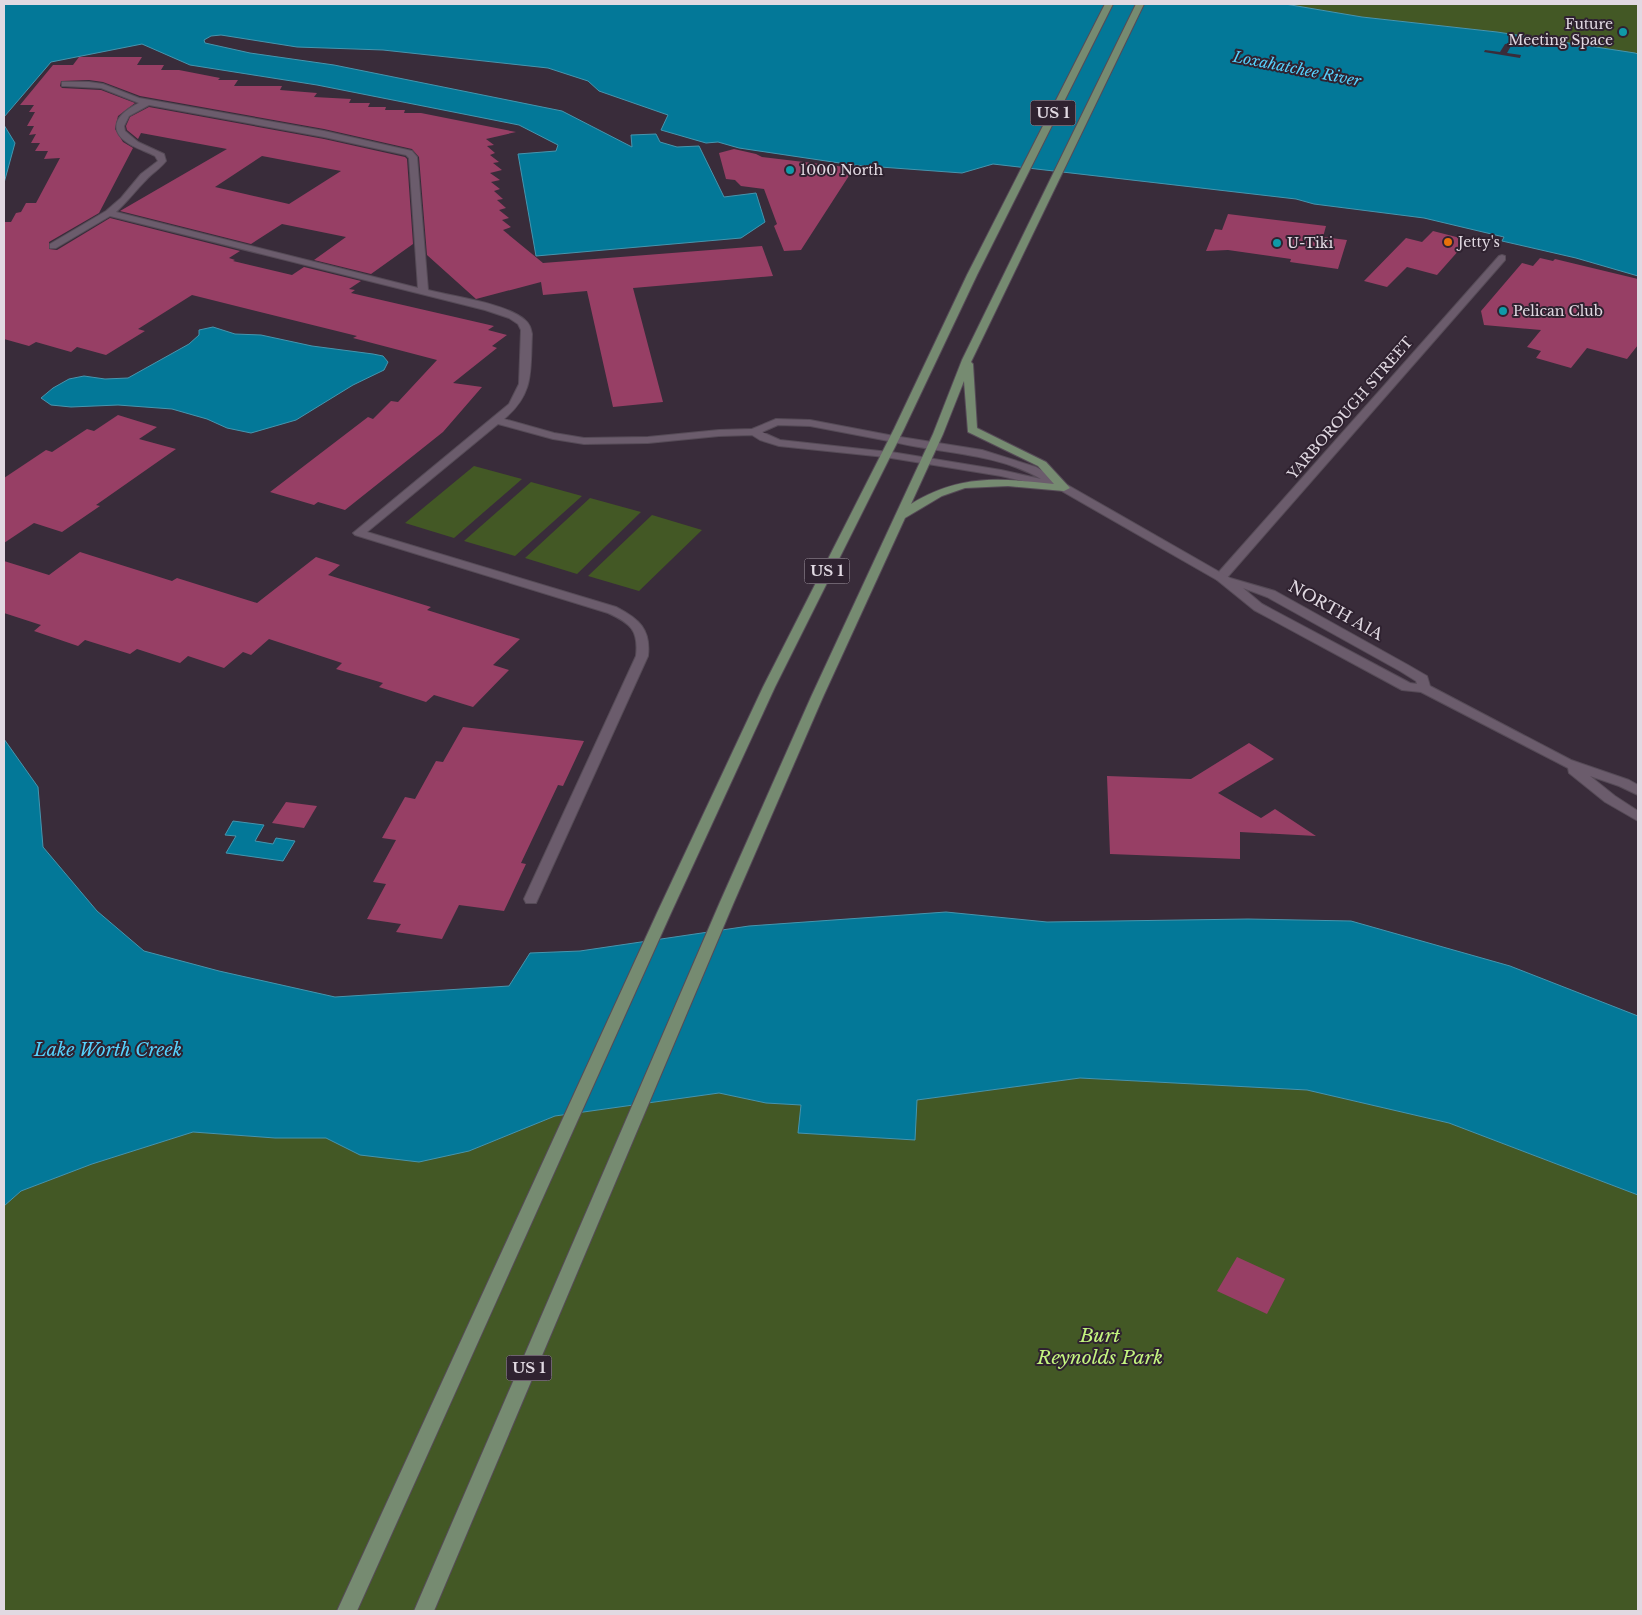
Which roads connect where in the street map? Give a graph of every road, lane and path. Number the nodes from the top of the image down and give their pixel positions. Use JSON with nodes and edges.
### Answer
{"nodes":[{"id":1,"x":1109,"y":4,"type":"edge"},
{"id":2,"x":1140,"y":4,"type":"edge"},
{"id":3,"x":65,"y":84,"type":"dead end"},
{"id":4,"x":148,"y":102,"type":"junction"},
{"id":5,"x":109,"y":213,"type":"junction"},
{"id":6,"x":53,"y":246,"type":"dead end"},
{"id":7,"x":1502,"y":258,"type":"dead end"},
{"id":8,"x":423,"y":292,"type":"junction"},
{"id":9,"x":967,"y":360,"type":"junction"},
{"id":10,"x":497,"y":420,"type":"junction"},
{"id":11,"x":754,"y":432,"type":"junction"},
{"id":12,"x":894,"y":439,"type":"junction"},
{"id":13,"x":932,"y":446,"type":"junction"},
{"id":14,"x":885,"y":454,"type":"junction"},
{"id":15,"x":925,"y":461,"type":"junction"},
{"id":16,"x":1064,"y":488,"type":"junction"},
{"id":17,"x":900,"y":516,"type":"junction"},
{"id":18,"x":1221,"y":578,"type":"junction"},
{"id":19,"x":1424,"y":688,"type":"junction"},
{"id":20,"x":1566,"y":764,"type":"junction"},
{"id":21,"x":1638,"y":791,"type":"edge"},
{"id":22,"x":1638,"y":817,"type":"edge"},
{"id":23,"x":531,"y":899,"type":"dead end"},
{"id":24,"x":347,"y":1611,"type":"edge"},
{"id":25,"x":424,"y":1611,"type":"edge"}],
"edges":[{"from":1,"to":12,"type":"main road","number":"US 1"},
{"from":2,"to":9,"type":"main road","number":"US 1"},
{"from":3,"to":4,"type":"street"},
{"from":4,"to":5,"type":"street"},
{"from":4,"to":8,"type":"street"},
{"from":5,"to":6,"type":"street"},
{"from":5,"to":8,"type":"street"},
{"from":7,"to":18,"type":"street","name":"YARBOROUGH STREET"},
{"from":8,"to":10,"type":"street"},
{"from":9,"to":13,"type":"main road","number":"US 1"},
{"from":9,"to":16,"type":"main road"},
{"from":10,"to":11,"type":"street"},
{"from":10,"to":23,"type":"street"},
{"from":11,"to":12,"type":"street"},
{"from":11,"to":14,"type":"street","name":"NORTH A1A"},
{"from":12,"to":13,"type":"street"},
{"from":12,"to":14,"type":"main road","number":"US 1"},
{"from":13,"to":15,"type":"main road","number":"US 1"},
{"from":13,"to":16,"type":"street","name":"NORTH A1A"},
{"from":14,"to":15,"type":"street","name":"NORTH A1A"},
{"from":14,"to":24,"type":"main road","number":"US 1"},
{"from":15,"to":16,"type":"street","name":"NORTH A1A"},
{"from":15,"to":17,"type":"main road","number":"US 1"},
{"from":16,"to":17,"type":"main road"},
{"from":16,"to":18,"type":"street","name":"NORTH A1A"},
{"from":17,"to":25,"type":"main road","number":"US 1"},
{"from":18,"to":19,"type":"street","name":"NORTH A1A"},
{"from":18,"to":19,"type":"street","name":"NORTH A1A"},
{"from":19,"to":20,"type":"street","name":"NORTH A1A"},
{"from":20,"to":21,"type":"street","name":"NORTH A1A"},
{"from":20,"to":22,"type":"street","name":"NORTH A1A"}]}
